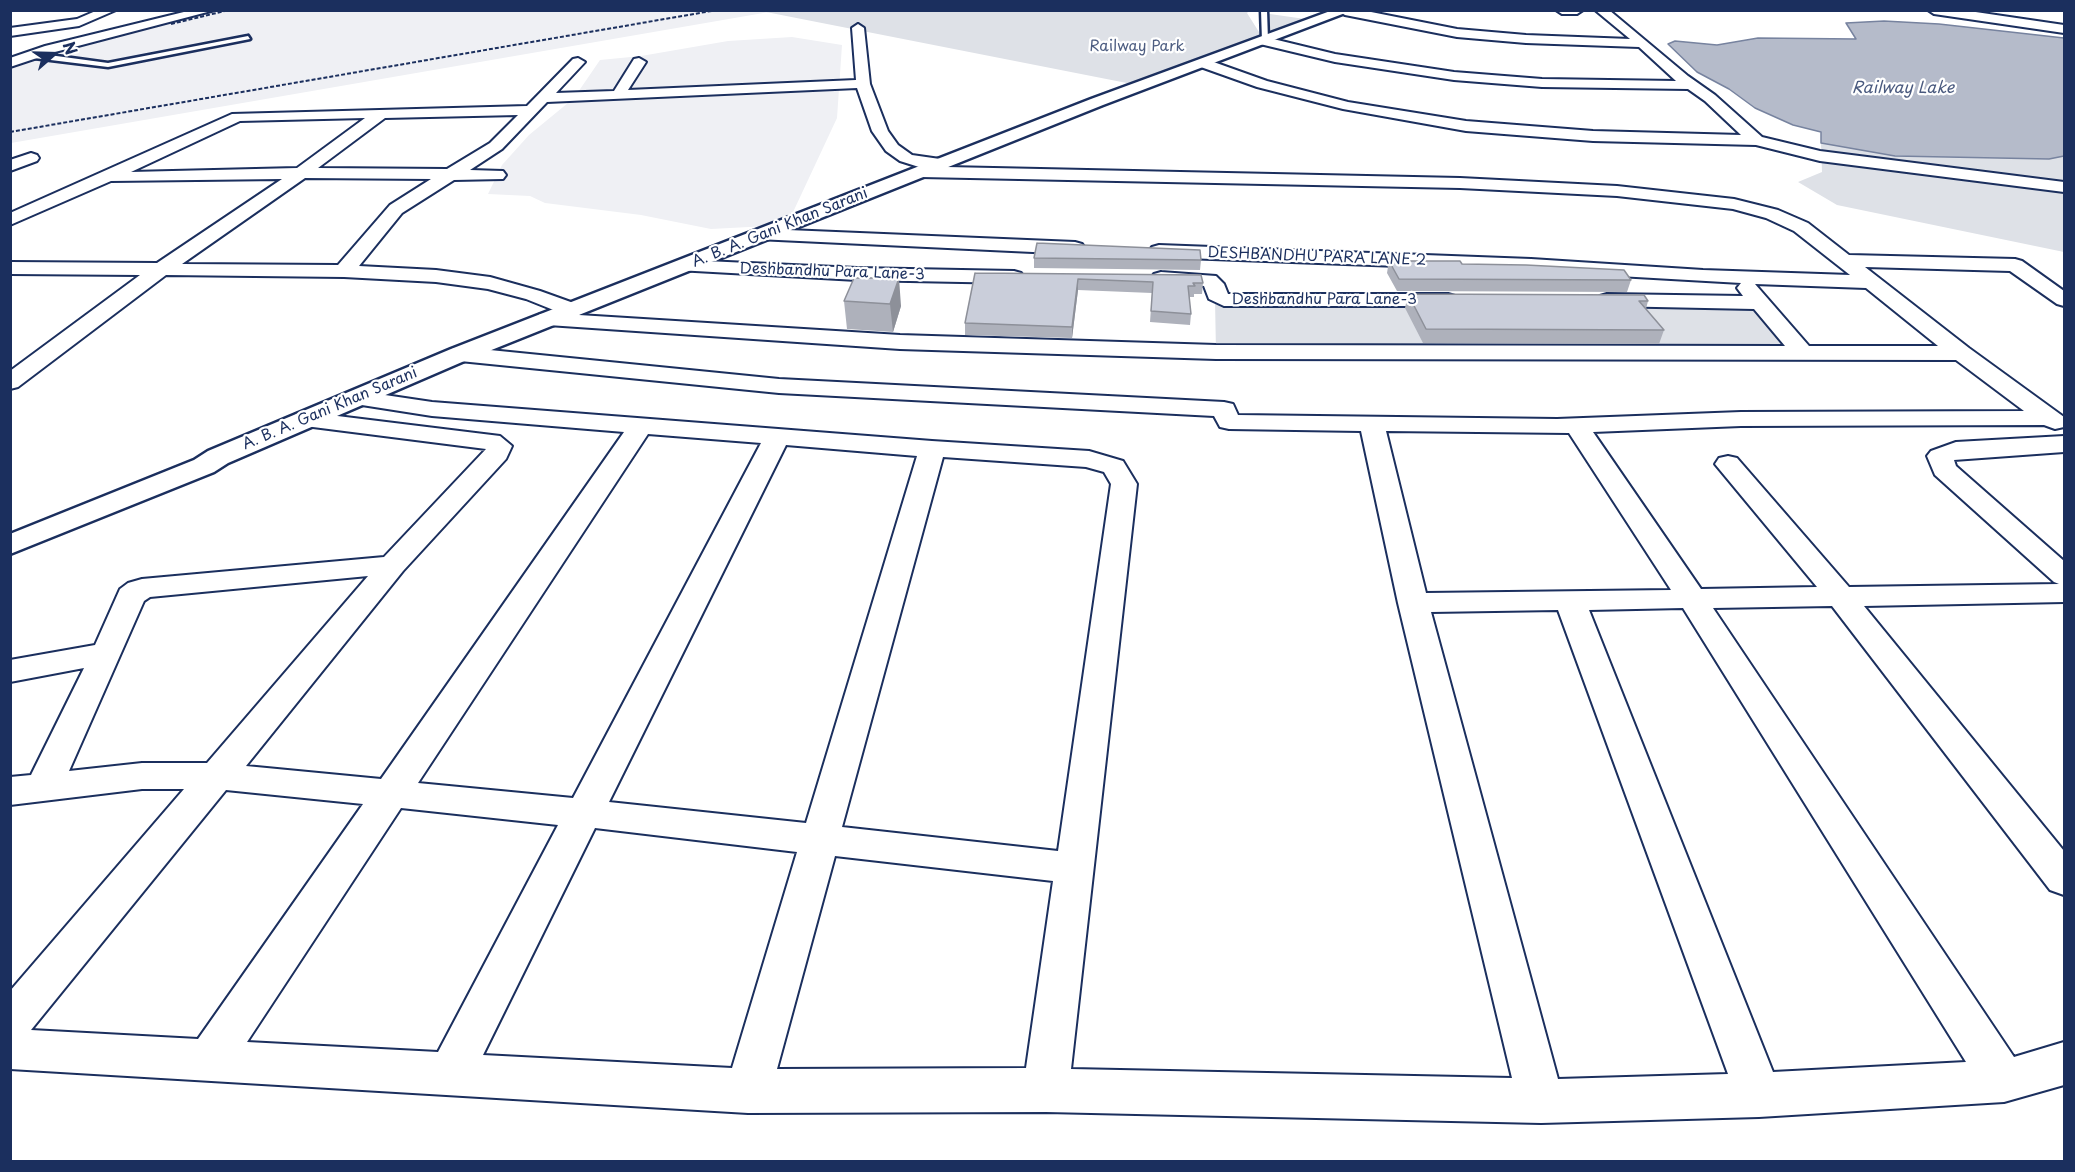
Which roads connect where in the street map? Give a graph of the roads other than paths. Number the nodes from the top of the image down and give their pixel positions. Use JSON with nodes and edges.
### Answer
{"nodes":[{"id":1,"x":110,"y":10,"type":"edge"},
{"id":2,"x":209,"y":10,"type":"edge"},
{"id":3,"x":1264,"y":10,"type":"edge"},
{"id":4,"x":1562,"y":10,"type":"edge"},
{"id":5,"x":1577,"y":10,"type":"edge"},
{"id":6,"x":1601,"y":10,"type":"edge"},
{"id":7,"x":1934,"y":10,"type":"edge"},
{"id":8,"x":1346,"y":11,"type":"edge"},
{"id":9,"x":858,"y":28,"type":"dead end"},
{"id":10,"x":2064,"y":29,"type":"edge"},
{"id":11,"x":10,"y":32,"type":"edge"},
{"id":12,"x":248,"y":38,"type":"dead end"},
{"id":13,"x":1264,"y":41,"type":"junction"},
{"id":14,"x":1643,"y":43,"type":"junction"},
{"id":15,"x":28,"y":57,"type":"junction"},
{"id":16,"x":578,"y":62,"type":"dead end"},
{"id":17,"x":639,"y":62,"type":"dead end"},
{"id":18,"x":10,"y":63,"type":"edge"},
{"id":19,"x":1203,"y":63,"type":"junction"},
{"id":20,"x":863,"y":84,"type":"junction"},
{"id":21,"x":1692,"y":86,"type":"junction"},
{"id":22,"x":618,"y":95,"type":"junction"},
{"id":23,"x":537,"y":104,"type":"junction"},
{"id":24,"x":382,"y":113,"type":"junction"},
{"id":25,"x":1755,"y":140,"type":"junction"},
{"id":26,"x":32,"y":158,"type":"dead end"},
{"id":27,"x":941,"y":164,"type":"junction"},
{"id":28,"x":10,"y":166,"type":"edge"},
{"id":29,"x":921,"y":172,"type":"junction"},
{"id":30,"x":301,"y":173,"type":"junction"},
{"id":31,"x":452,"y":173,"type":"junction"},
{"id":32,"x":497,"y":175,"type":"dead end"},
{"id":33,"x":105,"y":177,"type":"junction"},
{"id":34,"x":2064,"y":187,"type":"edge"},
{"id":35,"x":10,"y":220,"type":"edge"},
{"id":36,"x":764,"y":235,"type":"junction"},
{"id":37,"x":1100,"y":249,"type":"edge"},
{"id":38,"x":1136,"y":250,"type":"edge"},
{"id":39,"x":1843,"y":261,"type":"junction"},
{"id":40,"x":684,"y":266,"type":"junction"},
{"id":41,"x":10,"y":268,"type":"edge"},
{"id":42,"x":160,"y":270,"type":"junction"},
{"id":43,"x":344,"y":271,"type":"junction"},
{"id":44,"x":1037,"y":277,"type":"edge"},
{"id":45,"x":1737,"y":277,"type":"junction"},
{"id":46,"x":1143,"y":278,"type":"edge"},
{"id":47,"x":1871,"y":282,"type":"junction"},
{"id":48,"x":1470,"y":299,"type":"edge"},
{"id":49,"x":1591,"y":299,"type":"edge"},
{"id":50,"x":2064,"y":300,"type":"edge"},
{"id":51,"x":1760,"y":303,"type":"junction"},
{"id":52,"x":572,"y":310,"type":"junction"},
{"id":53,"x":548,"y":320,"type":"junction"},
{"id":54,"x":1802,"y":352,"type":"junction"},
{"id":55,"x":1961,"y":353,"type":"junction"},
{"id":56,"x":460,"y":354,"type":"junction"},
{"id":57,"x":10,"y":382,"type":"edge"},
{"id":58,"x":358,"y":398,"type":"junction"},
{"id":59,"x":304,"y":419,"type":"junction"},
{"id":60,"x":1371,"y":422,"type":"junction"},
{"id":61,"x":2057,"y":424,"type":"edge"},
{"id":62,"x":1576,"y":425,"type":"junction"},
{"id":63,"x":641,"y":426,"type":"junction"},
{"id":64,"x":777,"y":436,"type":"junction"},
{"id":65,"x":2064,"y":444,"type":"edge"},
{"id":66,"x":932,"y":449,"type":"junction"},
{"id":67,"x":218,"y":457,"type":"junction"},
{"id":68,"x":1728,"y":464,"type":"dead end"},
{"id":69,"x":10,"y":529,"type":"edge"},
{"id":70,"x":10,"y":544,"type":"edge"},
{"id":71,"x":393,"y":565,"type":"junction"},
{"id":72,"x":2064,"y":576,"type":"edge"},
{"id":73,"x":2064,"y":593,"type":"edge"},
{"id":74,"x":1840,"y":596,"type":"junction"},
{"id":75,"x":1692,"y":599,"type":"junction"},
{"id":76,"x":1570,"y":602,"type":"junction"},
{"id":77,"x":1413,"y":603,"type":"junction"},
{"id":78,"x":107,"y":653,"type":"junction"},
{"id":79,"x":10,"y":671,"type":"edge"},
{"id":80,"x":217,"y":776,"type":"junction"},
{"id":81,"x":27,"y":788,"type":"edge"},
{"id":82,"x":390,"y":794,"type":"junction"},
{"id":83,"x":584,"y":813,"type":"junction"},
{"id":84,"x":820,"y":840,"type":"junction"},
{"id":85,"x":1074,"y":868,"type":"junction"},
{"id":86,"x":2064,"y":879,"type":"edge"},
{"id":87,"x":10,"y":1023,"type":"edge"},
{"id":88,"x":10,"y":1049,"type":"edge"},
{"id":89,"x":209,"y":1060,"type":"junction"},
{"id":90,"x":2064,"y":1063,"type":"edge"},
{"id":91,"x":450,"y":1074,"type":"junction"},
{"id":92,"x":2004,"y":1081,"type":"junction"},
{"id":93,"x":1046,"y":1090,"type":"junction"},
{"id":94,"x":748,"y":1091,"type":"junction"},
{"id":95,"x":1759,"y":1095,"type":"junction"},
{"id":96,"x":1541,"y":1101,"type":"junction"}],
"edges":[{"from":1,"to":11,"type":"street"},
{"from":2,"to":15,"type":"street"},
{"from":3,"to":13,"type":"lane"},
{"from":4,"to":5,"type":"street"},
{"from":6,"to":14,"type":"street"},
{"from":7,"to":10,"type":"street"},
{"from":8,"to":13,"type":"main road","name":"A. B. A. Gani Khan Sarani"},
{"from":8,"to":14,"type":"street"},
{"from":9,"to":20,"type":"street"},
{"from":12,"to":15,"type":"lane"},
{"from":13,"to":19,"type":"main road","name":"A. B. A. Gani Khan Sarani"},
{"from":13,"to":21,"type":"street"},
{"from":14,"to":21,"type":"street"},
{"from":15,"to":18,"type":"street"},
{"from":16,"to":23,"type":"street"},
{"from":17,"to":22,"type":"street"},
{"from":19,"to":25,"type":"street"},
{"from":19,"to":27,"type":"main road","name":"A. B. A. Gani Khan Sarani"},
{"from":20,"to":22,"type":"street"},
{"from":20,"to":27,"type":"street"},
{"from":21,"to":25,"type":"street"},
{"from":22,"to":23,"type":"street"},
{"from":23,"to":24,"type":"street"},
{"from":23,"to":31,"type":"street"},
{"from":24,"to":30,"type":"street"},
{"from":24,"to":33,"type":"street"},
{"from":25,"to":34,"type":"street"},
{"from":26,"to":28,"type":"street"},
{"from":27,"to":29,"type":"main road","name":"A. B. A. Gani Khan Sarani"},
{"from":29,"to":36,"type":"main road","name":"A. B. A. Gani Khan Sarani"},
{"from":29,"to":39,"type":"street"},
{"from":30,"to":31,"type":"street"},
{"from":30,"to":33,"type":"street"},
{"from":30,"to":42,"type":"street"},
{"from":31,"to":32,"type":"street"},
{"from":31,"to":43,"type":"street"},
{"from":33,"to":35,"type":"street"},
{"from":36,"to":37,"type":"street"},
{"from":36,"to":40,"type":"main road","name":"A. B. A. Gani Khan Sarani"},
{"from":38,"to":45,"type":"street","name":"DESHBANDHU PARA LANE 2"},
{"from":39,"to":47,"type":"street"},
{"from":39,"to":50,"type":"street"},
{"from":40,"to":44,"type":"street","name":"Deshbandhu Para Lane-3"},
{"from":40,"to":52,"type":"main road","name":"A. B. A. Gani Khan Sarani"},
{"from":41,"to":42,"type":"street"},
{"from":42,"to":43,"type":"street"},
{"from":42,"to":57,"type":"street"},
{"from":43,"to":52,"type":"street"},
{"from":45,"to":47,"type":"street","name":"DESHBANDHU PARA LANE 2"},
{"from":45,"to":51,"type":"street"},
{"from":46,"to":48,"type":"street","name":"Deshbandhu Para Lane-3"},
{"from":47,"to":55,"type":"street"},
{"from":49,"to":51,"type":"street"},
{"from":51,"to":54,"type":"street"},
{"from":52,"to":53,"type":"main road","name":"A. B. A. Gani Khan Sarani"},
{"from":53,"to":54,"type":"street"},
{"from":53,"to":56,"type":"main road","name":"A. B. A. Gani Khan Sarani"},
{"from":54,"to":55,"type":"street"},
{"from":55,"to":61,"type":"street"},
{"from":56,"to":58,"type":"main road","name":"A. B. A. Gani Khan Sarani"},
{"from":56,"to":60,"type":"street"},
{"from":58,"to":59,"type":"main road","name":"A. B. A. Gani Khan Sarani"},
{"from":58,"to":63,"type":"street"},
{"from":59,"to":67,"type":"main road","name":"A. B. A. Gani Khan Sarani"},
{"from":59,"to":71,"type":"street"},
{"from":60,"to":62,"type":"street"},
{"from":60,"to":77,"type":"street"},
{"from":61,"to":62,"type":"street"},
{"from":62,"to":75,"type":"street"},
{"from":63,"to":64,"type":"street"},
{"from":63,"to":82,"type":"street"},
{"from":64,"to":66,"type":"street"},
{"from":64,"to":83,"type":"street"},
{"from":65,"to":72,"type":"street"},
{"from":66,"to":84,"type":"street"},
{"from":66,"to":85,"type":"street"},
{"from":67,"to":69,"type":"main road","name":"A. B. A. Gani Khan Sarani"},
{"from":67,"to":70,"type":"main road","name":"A. B. A. Gani Khan Sarani"},
{"from":68,"to":74,"type":"street"},
{"from":71,"to":78,"type":"street"},
{"from":71,"to":80,"type":"street"},
{"from":73,"to":74,"type":"street"},
{"from":74,"to":75,"type":"street"},
{"from":74,"to":86,"type":"street"},
{"from":75,"to":76,"type":"street"},
{"from":75,"to":92,"type":"street"},
{"from":76,"to":77,"type":"street"},
{"from":76,"to":95,"type":"street"},
{"from":77,"to":96,"type":"street"},
{"from":78,"to":79,"type":"street"},
{"from":78,"to":81,"type":"street"},
{"from":80,"to":81,"type":"street"},
{"from":80,"to":82,"type":"street"},
{"from":80,"to":87,"type":"street"},
{"from":82,"to":83,"type":"street"},
{"from":82,"to":89,"type":"street"},
{"from":83,"to":84,"type":"street"},
{"from":83,"to":91,"type":"street"},
{"from":84,"to":85,"type":"street"},
{"from":84,"to":94,"type":"street"},
{"from":85,"to":93,"type":"street"},
{"from":88,"to":89,"type":"street"},
{"from":89,"to":91,"type":"street"},
{"from":90,"to":92,"type":"street"},
{"from":91,"to":94,"type":"street"},
{"from":92,"to":95,"type":"street"},
{"from":93,"to":94,"type":"street"},
{"from":93,"to":96,"type":"street"},
{"from":95,"to":96,"type":"street"}]}
